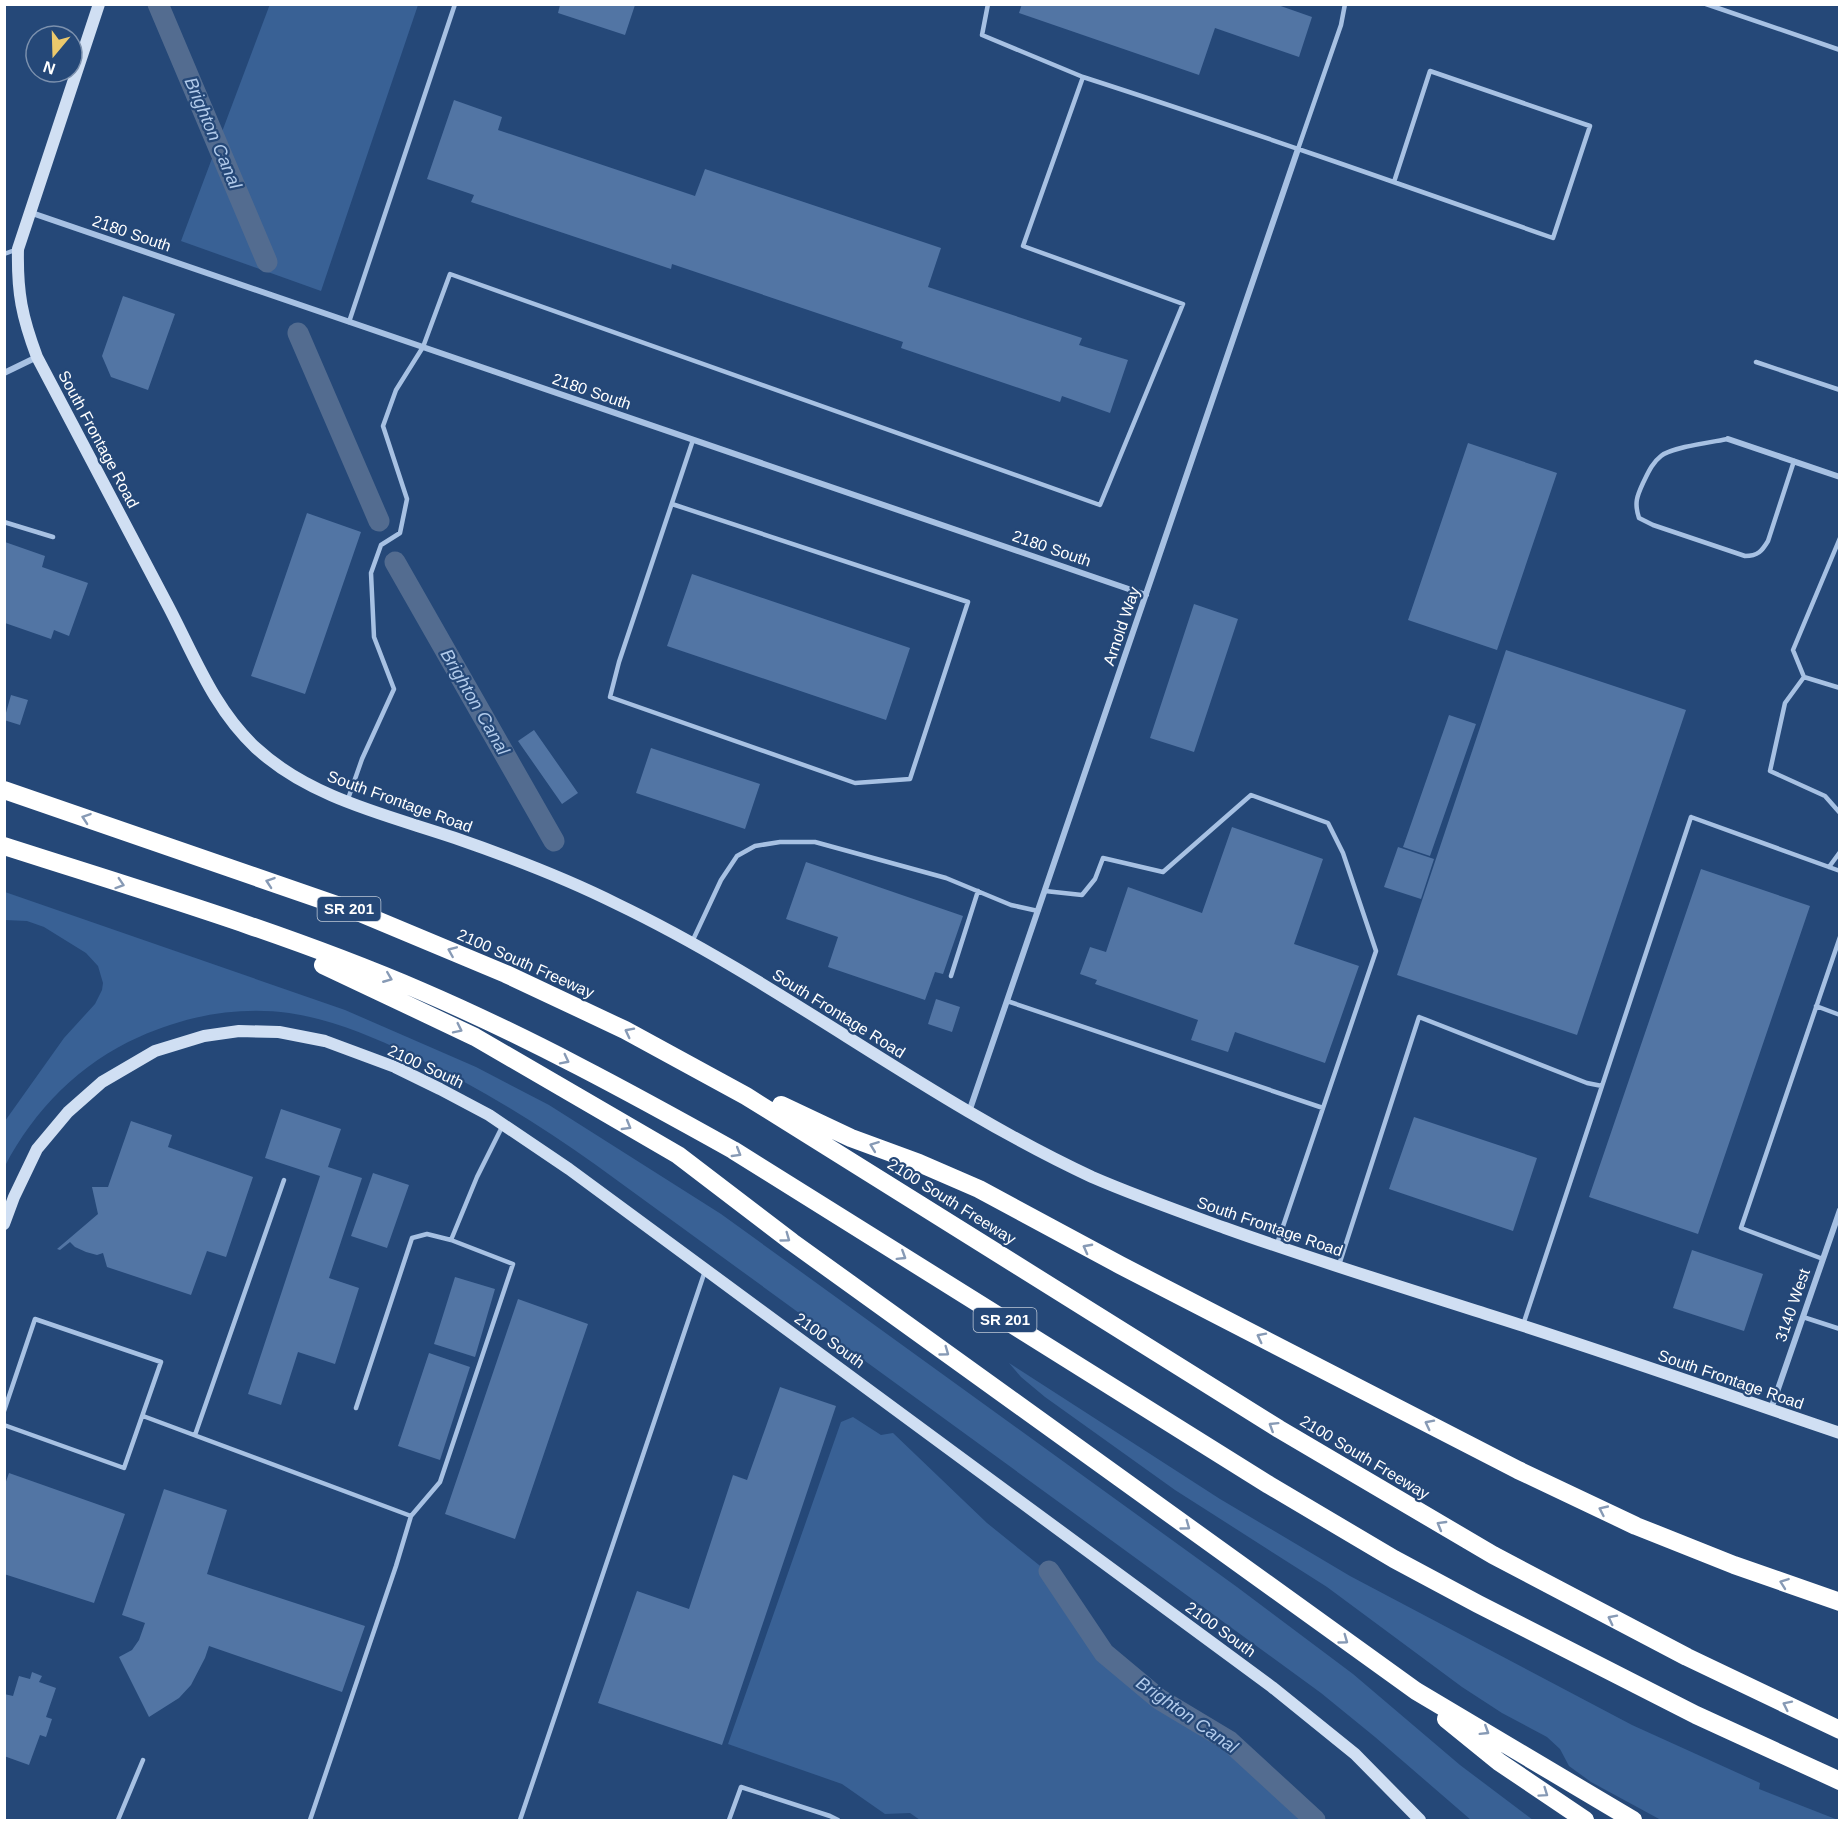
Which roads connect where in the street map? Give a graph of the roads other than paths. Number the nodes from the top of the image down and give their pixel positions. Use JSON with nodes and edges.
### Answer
{"nodes":[{"id":1,"x":99,"y":4,"type":"edge"},
{"id":2,"x":455,"y":4,"type":"edge"},
{"id":3,"x":988,"y":4,"type":"edge"},
{"id":4,"x":1345,"y":4,"type":"edge"},
{"id":5,"x":1706,"y":4,"type":"edge"},
{"id":6,"x":1839,"y":50,"type":"edge"},
{"id":7,"x":1083,"y":77,"type":"junction"},
{"id":8,"x":1298,"y":148,"type":"junction"},
{"id":9,"x":1394,"y":182,"type":"junction"},
{"id":10,"x":29,"y":212,"type":"junction"},
{"id":11,"x":18,"y":249,"type":"junction"},
{"id":12,"x":4,"y":254,"type":"edge"},
{"id":13,"x":349,"y":322,"type":"junction"},
{"id":14,"x":423,"y":347,"type":"junction"},
{"id":15,"x":37,"y":357,"type":"junction"},
{"id":16,"x":1756,"y":362,"type":"dead end"},
{"id":17,"x":4,"y":373,"type":"edge"},
{"id":18,"x":1839,"y":390,"type":"edge"},
{"id":19,"x":1728,"y":439,"type":"joint"},
{"id":20,"x":693,"y":440,"type":"junction"},
{"id":21,"x":1794,"y":462,"type":"junction"},
{"id":22,"x":1839,"y":477,"type":"edge"},
{"id":23,"x":672,"y":504,"type":"junction"},
{"id":24,"x":4,"y":522,"type":"edge"},
{"id":25,"x":53,"y":537,"type":"dead end"},
{"id":26,"x":1839,"y":538,"type":"edge"},
{"id":27,"x":1146,"y":595,"type":"junction"},
{"id":28,"x":1804,"y":677,"type":"junction"},
{"id":29,"x":1839,"y":688,"type":"edge"},
{"id":30,"x":4,"y":790,"type":"edge"},
{"id":31,"x":348,"y":802,"type":"junction"},
{"id":32,"x":1839,"y":813,"type":"edge"},
{"id":33,"x":4,"y":846,"type":"edge"},
{"id":34,"x":1839,"y":852,"type":"edge"},
{"id":35,"x":1829,"y":867,"type":"junction"},
{"id":36,"x":1839,"y":871,"type":"edge"},
{"id":37,"x":978,"y":891,"type":"junction"},
{"id":38,"x":1045,"y":891,"type":"junction"},
{"id":39,"x":155,"y":895,"type":"junction"},
{"id":40,"x":1038,"y":911,"type":"junction"},
{"id":41,"x":1839,"y":937,"type":"edge"},
{"id":42,"x":692,"y":942,"type":"junction"},
{"id":43,"x":951,"y":976,"type":"dead end"},
{"id":44,"x":1007,"y":1001,"type":"junction"},
{"id":45,"x":1816,"y":1006,"type":"junction"},
{"id":46,"x":1839,"y":1015,"type":"edge"},
{"id":47,"x":681,"y":1059,"type":"junction"},
{"id":48,"x":1602,"y":1086,"type":"junction"},
{"id":49,"x":1323,"y":1108,"type":"junction"},
{"id":50,"x":969,"y":1113,"type":"junction"},
{"id":51,"x":503,"y":1124,"type":"junction"},
{"id":52,"x":284,"y":1180,"type":"dead end"},
{"id":53,"x":1839,"y":1210,"type":"edge"},
{"id":54,"x":4,"y":1224,"type":"edge"},
{"id":55,"x":451,"y":1239,"type":"junction"},
{"id":56,"x":1277,"y":1247,"type":"junction"},
{"id":57,"x":1823,"y":1259,"type":"junction"},
{"id":58,"x":1338,"y":1267,"type":"junction"},
{"id":59,"x":705,"y":1268,"type":"junction"},
{"id":60,"x":1803,"y":1317,"type":"junction"},
{"id":61,"x":1523,"y":1325,"type":"junction"},
{"id":62,"x":1839,"y":1329,"type":"edge"},
{"id":63,"x":356,"y":1408,"type":"dead end"},
{"id":64,"x":1771,"y":1409,"type":"junction"},
{"id":65,"x":4,"y":1411,"type":"edge"},
{"id":66,"x":143,"y":1416,"type":"junction"},
{"id":67,"x":4,"y":1425,"type":"edge"},
{"id":68,"x":1839,"y":1432,"type":"edge"},
{"id":69,"x":195,"y":1435,"type":"junction"},
{"id":70,"x":411,"y":1516,"type":"junction"},
{"id":71,"x":1839,"y":1602,"type":"edge"},
{"id":72,"x":1416,"y":1692,"type":"junction"},
{"id":73,"x":1839,"y":1730,"type":"edge"},
{"id":74,"x":142,"y":1760,"type":"dead end"},
{"id":75,"x":1839,"y":1781,"type":"edge"},
{"id":76,"x":118,"y":1821,"type":"edge"},
{"id":77,"x":309,"y":1821,"type":"edge"},
{"id":78,"x":520,"y":1821,"type":"edge"},
{"id":79,"x":729,"y":1821,"type":"edge"},
{"id":80,"x":837,"y":1821,"type":"edge"},
{"id":81,"x":1420,"y":1821,"type":"edge"},
{"id":82,"x":1585,"y":1821,"type":"edge"},
{"id":83,"x":1633,"y":1821,"type":"edge"}],
"edges":[{"from":1,"to":10,"type":"street","name":"South Frontage Road"},
{"from":2,"to":13,"type":"lane"},
{"from":3,"to":7,"type":"lane"},
{"from":4,"to":8,"type":"lane"},
{"from":5,"to":6,"type":"lane"},
{"from":7,"to":8,"type":"lane"},
{"from":7,"to":14,"type":"lane"},
{"from":8,"to":9,"type":"lane"},
{"from":8,"to":27,"type":"street","name":"Arnold Way"},
{"from":9,"to":9,"type":"lane"},
{"from":10,"to":11,"type":"street","name":"South Frontage Road"},
{"from":10,"to":13,"type":"street","name":"2180 South"},
{"from":11,"to":12,"type":"lane"},
{"from":11,"to":15,"type":"street","name":"South Frontage Road"},
{"from":13,"to":14,"type":"street","name":"2180 South"},
{"from":14,"to":20,"type":"street","name":"2180 South"},
{"from":14,"to":31,"type":"lane"},
{"from":15,"to":17,"type":"street"},
{"from":15,"to":31,"type":"street","name":"South Frontage Road"},
{"from":16,"to":18,"type":"lane"},
{"from":19,"to":21,"type":"street"},
{"from":19,"to":21,"type":"lane"},
{"from":20,"to":23,"type":"lane"},
{"from":20,"to":27,"type":"street","name":"2180 South"},
{"from":21,"to":22,"type":"street"},
{"from":23,"to":23,"type":"lane"},
{"from":24,"to":25,"type":"lane"},
{"from":26,"to":28,"type":"lane"},
{"from":27,"to":38,"type":"street","name":"Arnold Way"},
{"from":28,"to":29,"type":"lane"},
{"from":28,"to":32,"type":"lane"},
{"from":47,"to":30,"type":"highway","name":"2100 South Freeway","number":"SR 201","one_way":true},
{"from":31,"to":42,"type":"street","name":"South Frontage Road"},
{"from":33,"to":39,"type":"highway","number":"SR 201","one_way":true},
{"from":34,"to":35,"type":"lane"},
{"from":35,"to":36,"type":"lane"},
{"from":35,"to":48,"type":"lane"},
{"from":37,"to":40,"type":"lane"},
{"from":37,"to":42,"type":"lane"},
{"from":37,"to":43,"type":"lane"},
{"from":38,"to":40,"type":"street","name":"Arnold Way"},
{"from":38,"to":49,"type":"lane"},
{"from":39,"to":72,"type":"highway","one_way":true},
{"from":39,"to":75,"type":"highway","number":"SR 201","one_way":true},
{"from":40,"to":44,"type":"street","name":"Arnold Way"},
{"from":41,"to":45,"type":"lane"},
{"from":42,"to":50,"type":"street","name":"South Frontage Road"},
{"from":44,"to":49,"type":"lane"},
{"from":44,"to":50,"type":"street","name":"Arnold Way"},
{"from":45,"to":46,"type":"lane"},
{"from":45,"to":57,"type":"lane"},
{"from":71,"to":47,"type":"highway","one_way":true},
{"from":73,"to":47,"type":"highway","name":"2100 South Freeway","number":"SR 201","one_way":true},
{"from":48,"to":58,"type":"lane"},
{"from":48,"to":61,"type":"lane"},
{"from":49,"to":56,"type":"lane"},
{"from":50,"to":56,"type":"street","name":"South Frontage Road"},
{"from":51,"to":54,"type":"street","name":"2100 South"},
{"from":51,"to":55,"type":"lane"},
{"from":51,"to":59,"type":"street","name":"2100 South"},
{"from":52,"to":69,"type":"lane"},
{"from":53,"to":57,"type":"street","name":"3140 West"},
{"from":55,"to":63,"type":"lane"},
{"from":55,"to":70,"type":"lane"},
{"from":56,"to":58,"type":"street","name":"South Frontage Road"},
{"from":57,"to":60,"type":"street","name":"3140 West"},
{"from":58,"to":61,"type":"street","name":"South Frontage Road"},
{"from":59,"to":78,"type":"lane"},
{"from":59,"to":81,"type":"street","name":"2100 South"},
{"from":60,"to":62,"type":"lane"},
{"from":60,"to":64,"type":"street","name":"3140 West"},
{"from":61,"to":64,"type":"street","name":"South Frontage Road"},
{"from":64,"to":68,"type":"street","name":"South Frontage Road"},
{"from":65,"to":66,"type":"lane"},
{"from":66,"to":67,"type":"lane"},
{"from":66,"to":69,"type":"lane"},
{"from":69,"to":70,"type":"lane"},
{"from":70,"to":77,"type":"lane"},
{"from":72,"to":82,"type":"highway","one_way":true},
{"from":72,"to":83,"type":"highway","one_way":true},
{"from":74,"to":76,"type":"lane"},
{"from":79,"to":80,"type":"lane"}]}
